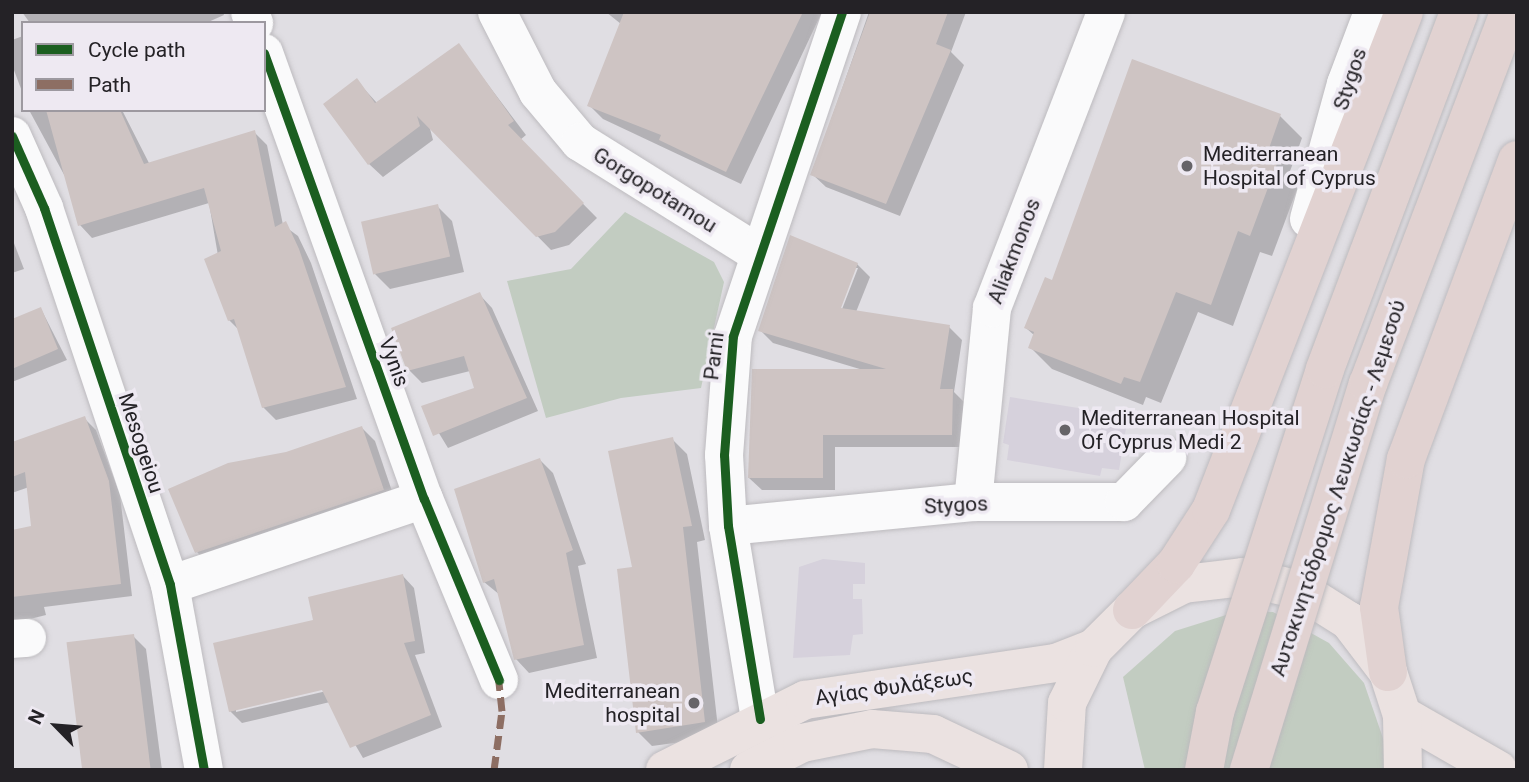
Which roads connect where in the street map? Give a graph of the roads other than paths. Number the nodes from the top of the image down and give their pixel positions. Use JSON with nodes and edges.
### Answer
{"nodes":[{"id":1,"x":497,"y":12,"type":"edge"},
{"id":2,"x":842,"y":12,"type":"edge"},
{"id":3,"x":1106,"y":12,"type":"edge"},
{"id":4,"x":1373,"y":12,"type":"edge"},
{"id":5,"x":1404,"y":12,"type":"edge"},
{"id":6,"x":1459,"y":12,"type":"edge"},
{"id":7,"x":1509,"y":12,"type":"edge"},
{"id":8,"x":266,"y":59,"type":"edge"},
{"id":9,"x":12,"y":136,"type":"edge"},
{"id":10,"x":1517,"y":160,"type":"edge"},
{"id":11,"x":756,"y":252,"type":"junction"},
{"id":12,"x":1274,"y":349,"type":"junction"},
{"id":13,"x":1167,"y":458,"type":"dead end"},
{"id":14,"x":424,"y":499,"type":"junction"},
{"id":15,"x":973,"y":502,"type":"junction"},
{"id":16,"x":728,"y":526,"type":"junction"},
{"id":17,"x":170,"y":585,"type":"junction"},
{"id":18,"x":1132,"y":610,"type":"junction"},
{"id":19,"x":1094,"y":649,"type":"junction"},
{"id":20,"x":1388,"y":672,"type":"junction"},
{"id":21,"x":499,"y":680,"type":"dead end"},
{"id":22,"x":1402,"y":715,"type":"junction"},
{"id":23,"x":760,"y":719,"type":"junction"},
{"id":24,"x":204,"y":770,"type":"edge"},
{"id":25,"x":665,"y":770,"type":"edge"},
{"id":26,"x":749,"y":770,"type":"edge"},
{"id":27,"x":1009,"y":770,"type":"edge"},
{"id":28,"x":1063,"y":770,"type":"edge"},
{"id":29,"x":1204,"y":770,"type":"edge"},
{"id":30,"x":1250,"y":770,"type":"edge"},
{"id":31,"x":1403,"y":770,"type":"edge"},
{"id":32,"x":1498,"y":770,"type":"edge"}],
"edges":[{"from":1,"to":11,"type":"street","name":"Gorgopotamou"},
{"from":2,"to":11,"type":"street","name":"Parni"},
{"from":3,"to":15,"type":"street","name":"Aliakmonos"},
{"from":4,"to":12,"type":"street","name":"Stygos"},
{"from":5,"to":12,"type":"highway"},
{"from":6,"to":29,"type":"highway","bridge":true},
{"from":7,"to":30,"type":"highway","name":"Αυτοκινητόδρομος Λευκωσίας - Λεμεσού","bridge":true},
{"from":8,"to":14,"type":"street","name":"Vynis"},
{"from":9,"to":17,"type":"street","name":"Mesogeiou"},
{"from":10,"to":20,"type":"highway"},
{"from":11,"to":16,"type":"street","name":"Parni"},
{"from":12,"to":18,"type":"highway"},
{"from":13,"to":15,"type":"street","name":"Stygos"},
{"from":14,"to":17,"type":"street"},
{"from":14,"to":21,"type":"street","name":"Vynis"},
{"from":15,"to":16,"type":"street","name":"Stygos"},
{"from":16,"to":23,"type":"street","name":"Parni"},
{"from":17,"to":24,"type":"street","name":"Mesogeiou"},
{"from":18,"to":19,"type":"main road"},
{"from":18,"to":20,"type":"main road"},
{"from":19,"to":23,"type":"main road","name":"Αγίας Φυλάξεως"},
{"from":19,"to":28,"type":"main road"},
{"from":20,"to":22,"type":"main road"},
{"from":22,"to":31,"type":"main road"},
{"from":22,"to":32,"type":"main road"},
{"from":23,"to":25,"type":"main road","name":"Αγίας Φυλάξεως"},
{"from":26,"to":27,"type":"main road","name":"Αγίας Φυλάξεως"}]}
